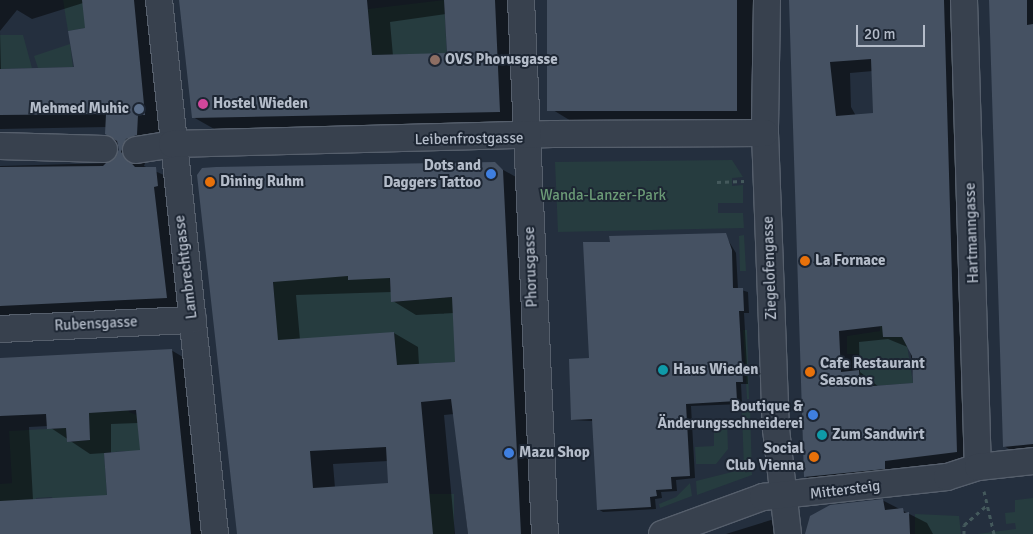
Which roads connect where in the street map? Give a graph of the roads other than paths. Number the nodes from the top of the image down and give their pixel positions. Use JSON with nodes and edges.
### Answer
{"nodes":[{"id":1,"x":159,"y":0,"type":"edge"},
{"id":2,"x":521,"y":0,"type":"edge"},
{"id":3,"x":767,"y":0,"type":"edge"},
{"id":4,"x":964,"y":0,"type":"edge"},
{"id":5,"x":765,"y":133,"type":"junction"},
{"id":6,"x":527,"y":138,"type":"junction"},
{"id":7,"x":172,"y":144,"type":"junction"},
{"id":8,"x":0,"y":146,"type":"edge"},
{"id":9,"x":104,"y":149,"type":"dead end"},
{"id":10,"x":136,"y":150,"type":"dead end"},
{"id":11,"x":192,"y":320,"type":"junction"},
{"id":12,"x":0,"y":329,"type":"edge"},
{"id":13,"x":1033,"y":461,"type":"edge"},
{"id":14,"x":980,"y":476,"type":"junction"},
{"id":15,"x":783,"y":496,"type":"junction"},
{"id":16,"x":214,"y":534,"type":"edge"},
{"id":17,"x":545,"y":534,"type":"edge"},
{"id":18,"x":662,"y":534,"type":"edge"},
{"id":19,"x":788,"y":534,"type":"edge"}],
"edges":[{"from":1,"to":7,"type":"street","name":"Lambrechtgasse"},
{"from":2,"to":6,"type":"street","name":"Phorusgasse"},
{"from":3,"to":5,"type":"street","name":"Ziegelofengasse"},
{"from":4,"to":14,"type":"street","name":"Hartmanngasse"},
{"from":5,"to":6,"type":"street","name":"Leibenfrostgasse"},
{"from":5,"to":15,"type":"street","name":"Ziegelofengasse"},
{"from":6,"to":7,"type":"street","name":"Leibenfrostgasse"},
{"from":6,"to":17,"type":"street","name":"Phorusgasse"},
{"from":7,"to":10,"type":"street","name":"Leibenfrostgasse"},
{"from":7,"to":11,"type":"street","name":"Lambrechtgasse"},
{"from":8,"to":9,"type":"street"},
{"from":11,"to":12,"type":"street","name":"Rubensgasse"},
{"from":11,"to":16,"type":"street","name":"Lambrechtgasse"},
{"from":13,"to":14,"type":"street","name":"Mittersteig"},
{"from":14,"to":15,"type":"street","name":"Mittersteig"},
{"from":15,"to":18,"type":"street","name":"Mittersteig"},
{"from":15,"to":19,"type":"street","name":"Ziegelofengasse"}]}
